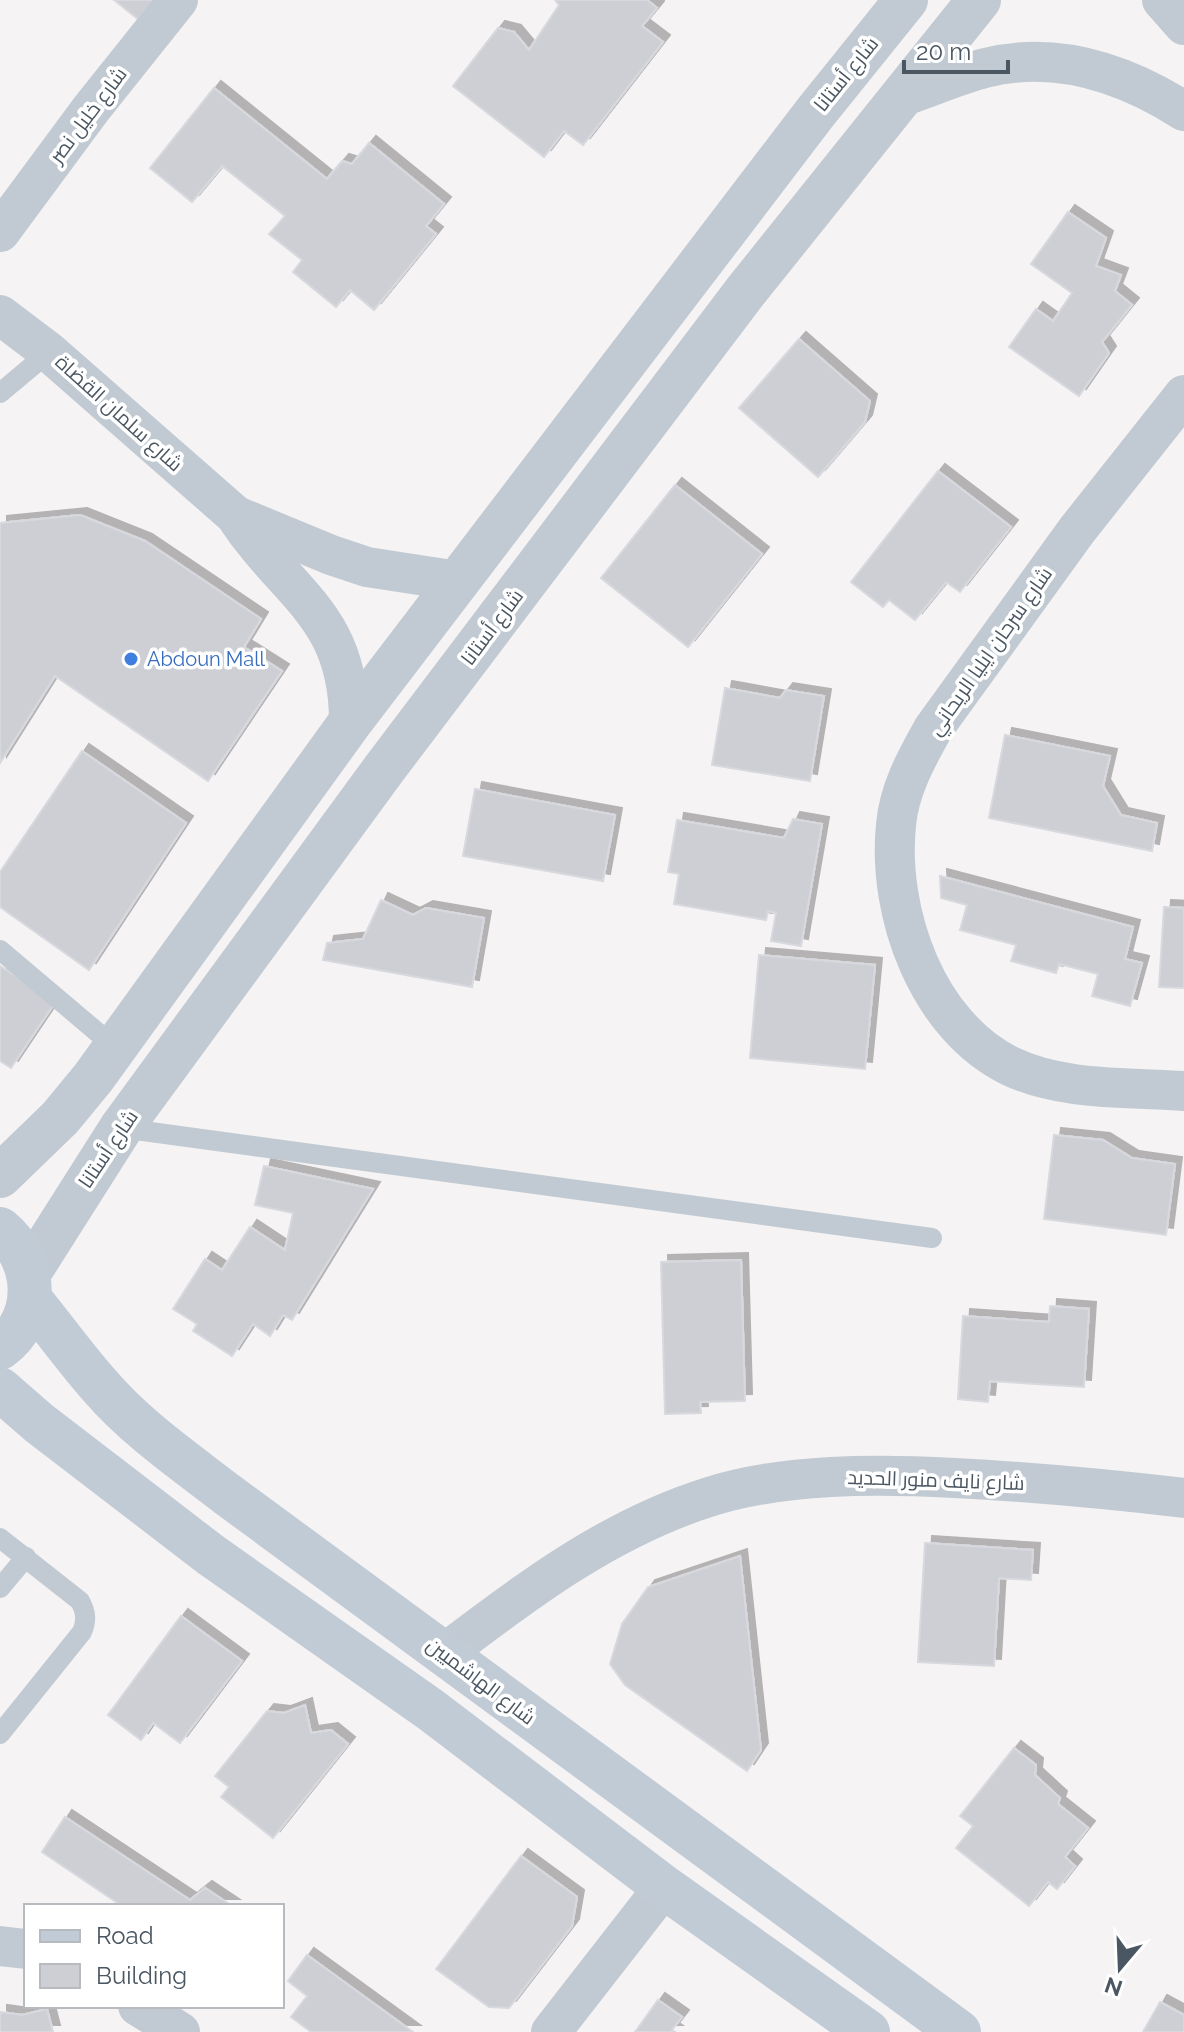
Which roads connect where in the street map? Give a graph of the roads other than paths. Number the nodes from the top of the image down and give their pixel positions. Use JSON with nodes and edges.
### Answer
{"nodes":[{"id":1,"x":178,"y":0,"type":"edge"},
{"id":2,"x":906,"y":0,"type":"edge"},
{"id":3,"x":979,"y":0,"type":"edge"},
{"id":4,"x":1162,"y":0,"type":"edge"},
{"id":5,"x":1184,"y":25,"type":"edge"},
{"id":6,"x":904,"y":96,"type":"junction"},
{"id":7,"x":1184,"y":111,"type":"edge"},
{"id":8,"x":0,"y":232,"type":"edge"},
{"id":9,"x":0,"y":315,"type":"edge"},
{"id":10,"x":49,"y":352,"type":"junction"},
{"id":11,"x":0,"y":393,"type":"edge"},
{"id":12,"x":1184,"y":395,"type":"edge"},
{"id":13,"x":235,"y":515,"type":"junction"},
{"id":14,"x":458,"y":581,"type":"junction"},
{"id":15,"x":349,"y":724,"type":"junction"},
{"id":16,"x":0,"y":950,"type":"edge"},
{"id":17,"x":116,"y":1048,"type":"junction"},
{"id":18,"x":1184,"y":1091,"type":"edge"},
{"id":19,"x":121,"y":1128,"type":"junction"},
{"id":20,"x":0,"y":1176,"type":"edge"},
{"id":21,"x":0,"y":1229,"type":"edge"},
{"id":22,"x":932,"y":1238,"type":"dead end"},
{"id":23,"x":30,"y":1286,"type":"junction"},
{"id":24,"x":0,"y":1348,"type":"edge"},
{"id":25,"x":0,"y":1389,"type":"edge"},
{"id":26,"x":1184,"y":1498,"type":"edge"},
{"id":27,"x":0,"y":1538,"type":"edge"},
{"id":28,"x":26,"y":1557,"type":"junction"},
{"id":29,"x":0,"y":1588,"type":"edge"},
{"id":30,"x":445,"y":1653,"type":"junction"},
{"id":31,"x":0,"y":1734,"type":"edge"},
{"id":32,"x":664,"y":1887,"type":"junction"},
{"id":33,"x":0,"y":1946,"type":"edge"},
{"id":34,"x":24,"y":1949,"type":"edge"},
{"id":35,"x":141,"y":2008,"type":"edge"},
{"id":36,"x":180,"y":2032,"type":"edge"},
{"id":37,"x":551,"y":2032,"type":"edge"},
{"id":38,"x":868,"y":2032,"type":"edge"},
{"id":39,"x":959,"y":2032,"type":"edge"}],
"edges":[{"from":1,"to":8,"type":"street","name":"شارع خليل نصر"},
{"from":2,"to":14,"type":"street","name":"شارع أستانا"},
{"from":3,"to":6,"type":"street","name":"شارع أستانا"},
{"from":4,"to":5,"type":"street"},
{"from":6,"to":7,"type":"street"},
{"from":6,"to":19,"type":"street","name":"شارع أستانا"},
{"from":9,"to":10,"type":"street","name":"شارع سلمان القضاة"},
{"from":10,"to":11,"type":"lane"},
{"from":10,"to":13,"type":"street","name":"شارع سلمان القضاة"},
{"from":12,"to":18,"type":"street","name":"شارع سرحان ايليا الريحاني"},
{"from":13,"to":14,"type":"street","name":"شارع سلمان القضاة"},
{"from":13,"to":15,"type":"street","name":"شارع سلمان القضاة"},
{"from":14,"to":15,"type":"street","name":"شارع أستانا"},
{"from":15,"to":17,"type":"street","name":"شارع أستانا"},
{"from":16,"to":17,"type":"lane"},
{"from":17,"to":20,"type":"street","name":"شارع أستانا"},
{"from":19,"to":22,"type":"lane"},
{"from":19,"to":23,"type":"street","name":"شارع أستانا"},
{"from":21,"to":23,"type":"main road","name":"شارع الهاشميين"},
{"from":23,"to":24,"type":"main road"},
{"from":23,"to":30,"type":"main road","name":"شارع الهاشميين"},
{"from":25,"to":32,"type":"main road"},
{"from":26,"to":30,"type":"street","name":"شارع نايف منور الحديد"},
{"from":27,"to":28,"type":"lane"},
{"from":28,"to":29,"type":"lane"},
{"from":28,"to":31,"type":"lane"},
{"from":30,"to":39,"type":"main road","name":"شارع الهاشميين"},
{"from":32,"to":37,"type":"street"},
{"from":32,"to":38,"type":"main road"},
{"from":33,"to":34,"type":"street"},
{"from":35,"to":36,"type":"street"}]}
